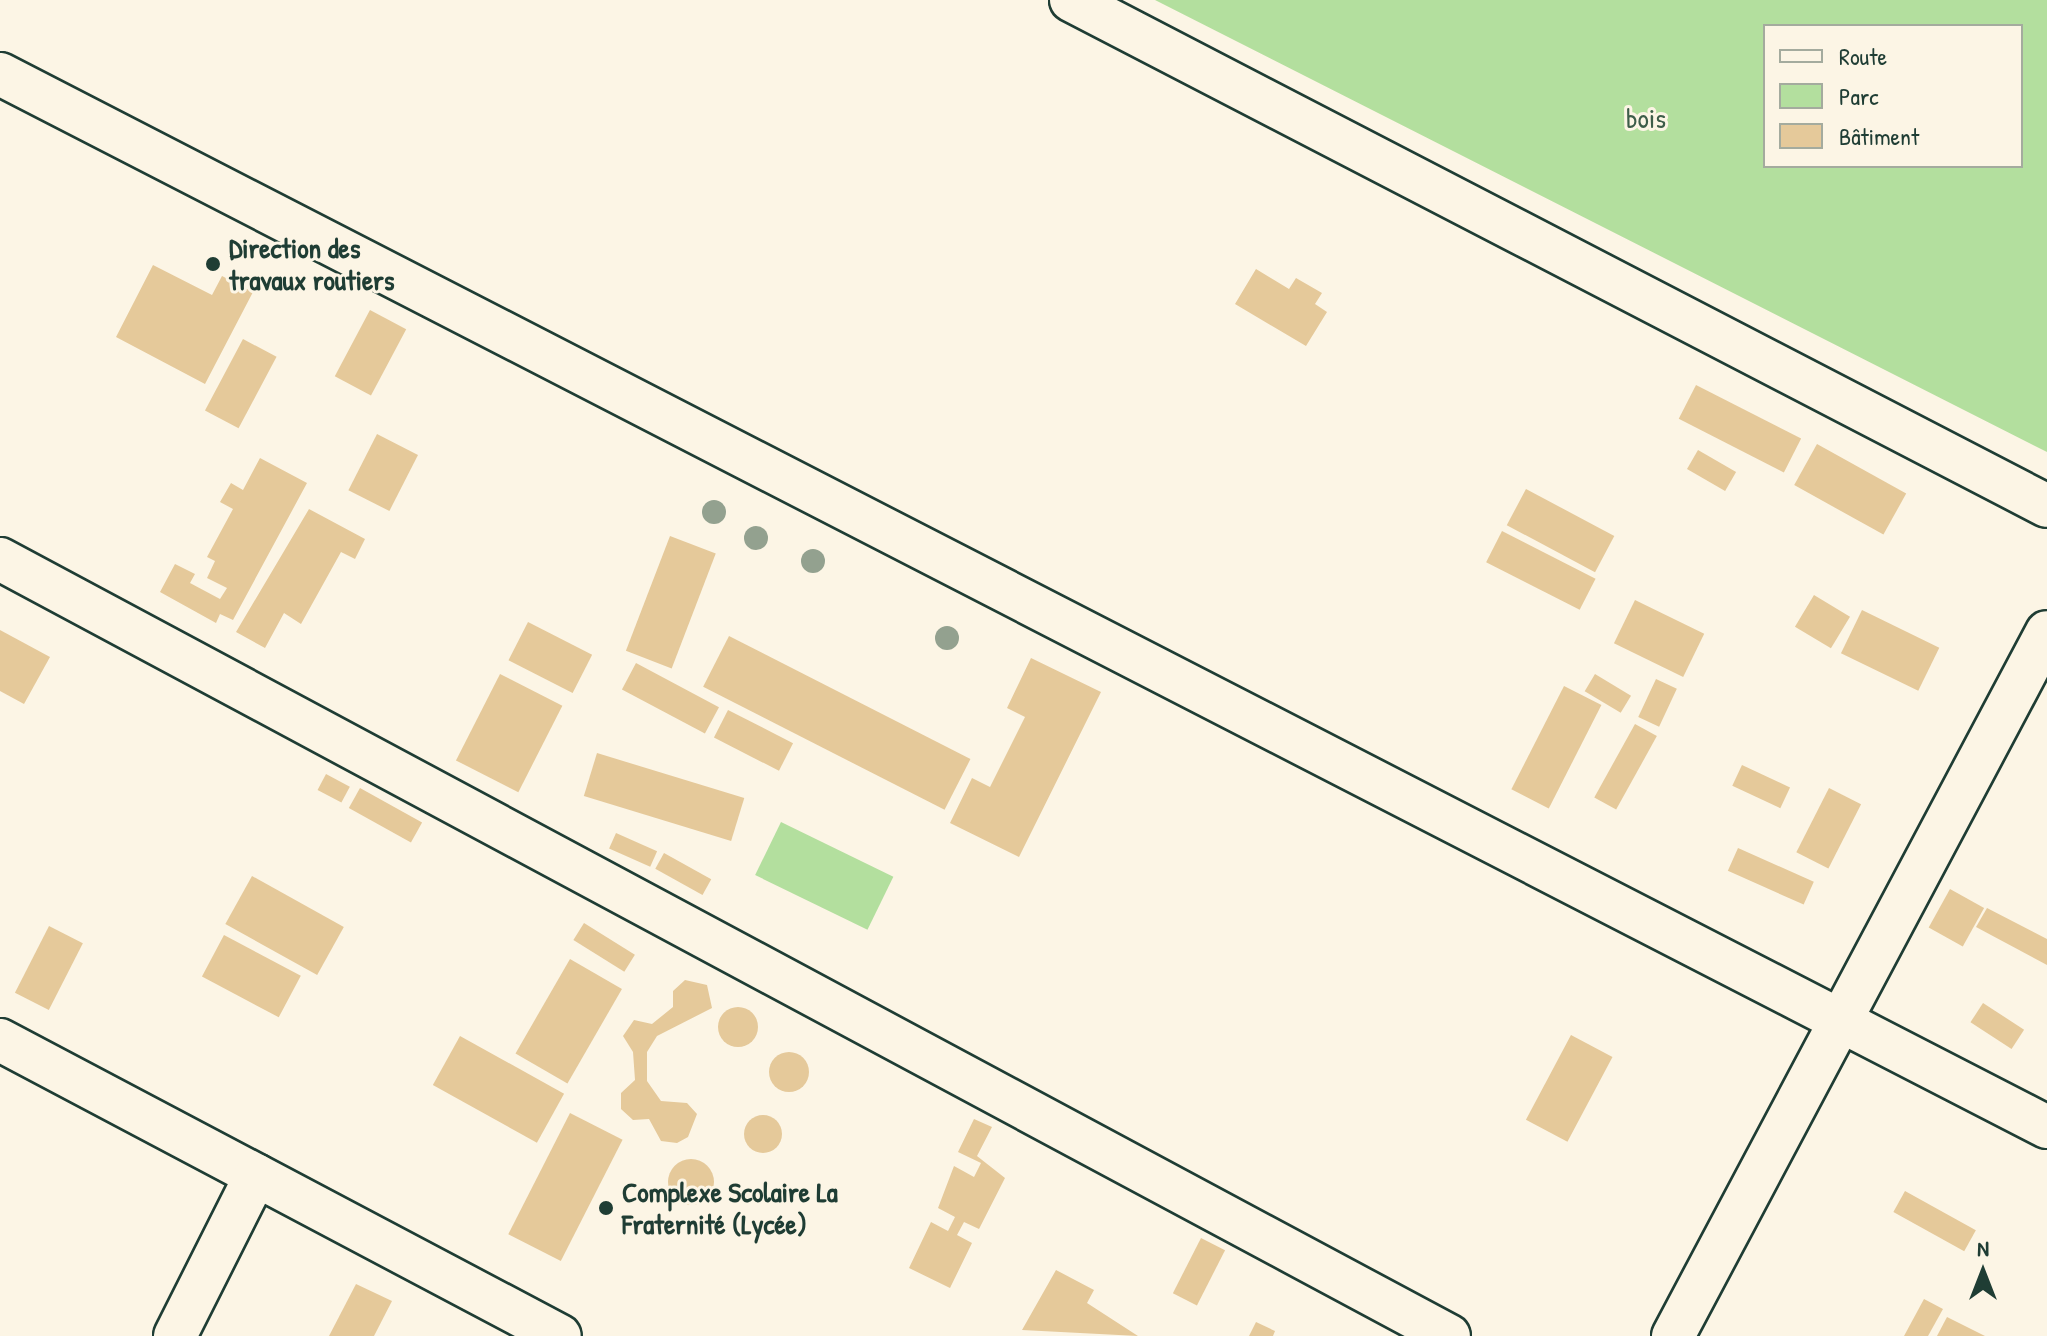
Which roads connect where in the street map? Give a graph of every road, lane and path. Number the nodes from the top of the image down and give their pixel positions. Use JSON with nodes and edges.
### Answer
{"nodes":[{"id":1,"x":1071,"y":0,"type":"edge"},
{"id":2,"x":0,"y":74,"type":"edge"},
{"id":3,"x":2047,"y":506,"type":"edge"},
{"id":4,"x":0,"y":559,"type":"edge"},
{"id":5,"x":2047,"y":632,"type":"edge"},
{"id":6,"x":1842,"y":1017,"type":"junction"},
{"id":7,"x":0,"y":1040,"type":"edge"},
{"id":8,"x":2047,"y":1127,"type":"edge"},
{"id":9,"x":256,"y":1175,"type":"junction"},
{"id":10,"x":175,"y":1336,"type":"edge"},
{"id":11,"x":560,"y":1336,"type":"edge"},
{"id":12,"x":1449,"y":1336,"type":"edge"},
{"id":13,"x":1673,"y":1336,"type":"edge"}],
"edges":[{"from":1,"to":3,"type":"street"},
{"from":2,"to":6,"type":"street"},
{"from":4,"to":12,"type":"street"},
{"from":5,"to":6,"type":"street"},
{"from":6,"to":8,"type":"street"},
{"from":6,"to":13,"type":"street"},
{"from":7,"to":9,"type":"street"},
{"from":9,"to":10,"type":"street"},
{"from":9,"to":11,"type":"street"}]}
